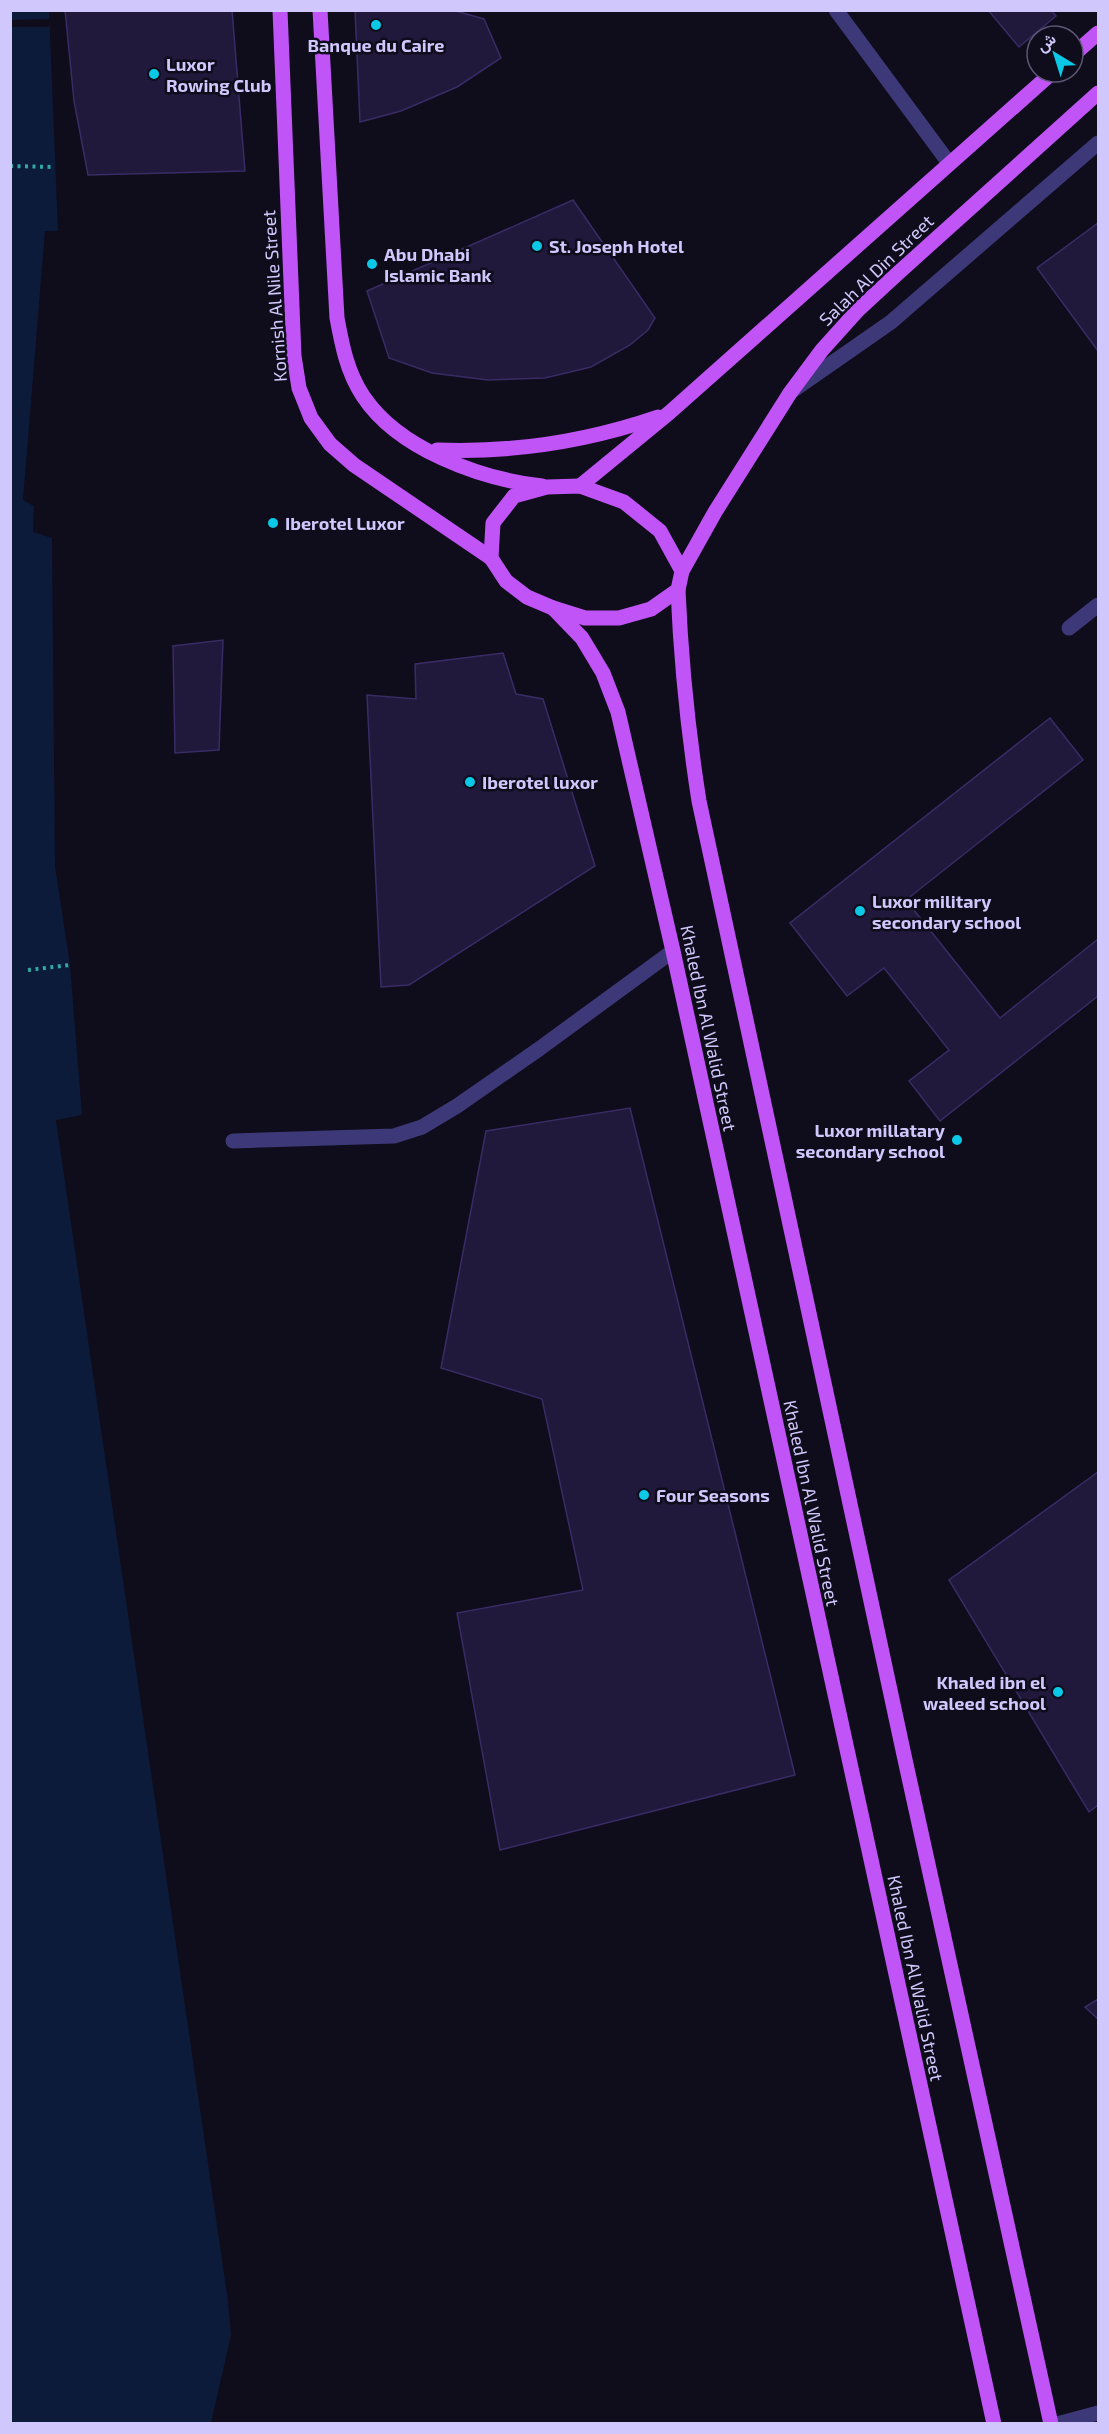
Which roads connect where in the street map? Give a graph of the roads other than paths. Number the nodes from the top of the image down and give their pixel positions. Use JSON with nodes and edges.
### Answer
{"nodes":[{"id":1,"x":280,"y":10,"type":"edge"},
{"id":2,"x":320,"y":10,"type":"edge"},
{"id":3,"x":836,"y":10,"type":"edge"},
{"id":4,"x":1098,"y":33,"type":"edge"},
{"id":5,"x":1085,"y":44,"type":"edge"},
{"id":6,"x":1039,"y":84,"type":"edge"},
{"id":7,"x":1098,"y":93,"type":"edge"},
{"id":8,"x":1098,"y":143,"type":"edge"},
{"id":9,"x":949,"y":163,"type":"junction"},
{"id":10,"x":790,"y":393,"type":"junction"},
{"id":11,"x":669,"y":413,"type":"junction"},
{"id":12,"x":424,"y":449,"type":"junction"},
{"id":13,"x":580,"y":486,"type":"junction"},
{"id":14,"x":548,"y":487,"type":"junction"},
{"id":15,"x":491,"y":558,"type":"junction"},
{"id":16,"x":682,"y":571,"type":"junction"},
{"id":17,"x":678,"y":590,"type":"junction"},
{"id":18,"x":1098,"y":605,"type":"edge"},
{"id":19,"x":553,"y":608,"type":"junction"},
{"id":20,"x":1069,"y":628,"type":"dead end"},
{"id":21,"x":673,"y":951,"type":"junction"},
{"id":22,"x":233,"y":1141,"type":"dead end"},
{"id":23,"x":1098,"y":2413,"type":"edge"},
{"id":24,"x":994,"y":2424,"type":"edge"},
{"id":25,"x":1051,"y":2424,"type":"edge"},
{"id":26,"x":1057,"y":2424,"type":"edge"}],
"edges":[{"from":1,"to":15,"type":"main road","name":"Kornish Al Nile Street"},
{"from":2,"to":12,"type":"main road"},
{"from":3,"to":9,"type":"street"},
{"from":4,"to":5,"type":"main road"},
{"from":6,"to":9,"type":"main road","name":"Salah Al Din Street"},
{"from":7,"to":10,"type":"main road","name":"Salah Al Din Street"},
{"from":8,"to":10,"type":"street"},
{"from":9,"to":11,"type":"main road","name":"Salah Al Din Street"},
{"from":10,"to":16,"type":"main road","name":"Salah Al Din Street"},
{"from":11,"to":12,"type":"main road"},
{"from":11,"to":13,"type":"main road","name":"Salah Al Din Street"},
{"from":12,"to":14,"type":"main road"},
{"from":13,"to":14,"type":"main road"},
{"from":13,"to":16,"type":"main road"},
{"from":14,"to":15,"type":"main road"},
{"from":15,"to":19,"type":"main road"},
{"from":16,"to":17,"type":"main road"},
{"from":17,"to":19,"type":"main road"},
{"from":17,"to":25,"type":"main road","name":"Khaled Ibn Al Walid Street"},
{"from":18,"to":20,"type":"street"},
{"from":19,"to":21,"type":"main road","name":"Khaled Ibn Al Walid Street"},
{"from":21,"to":22,"type":"street"},
{"from":21,"to":24,"type":"main road","name":"Khaled Ibn Al Walid Street"},
{"from":23,"to":26,"type":"street"}]}
